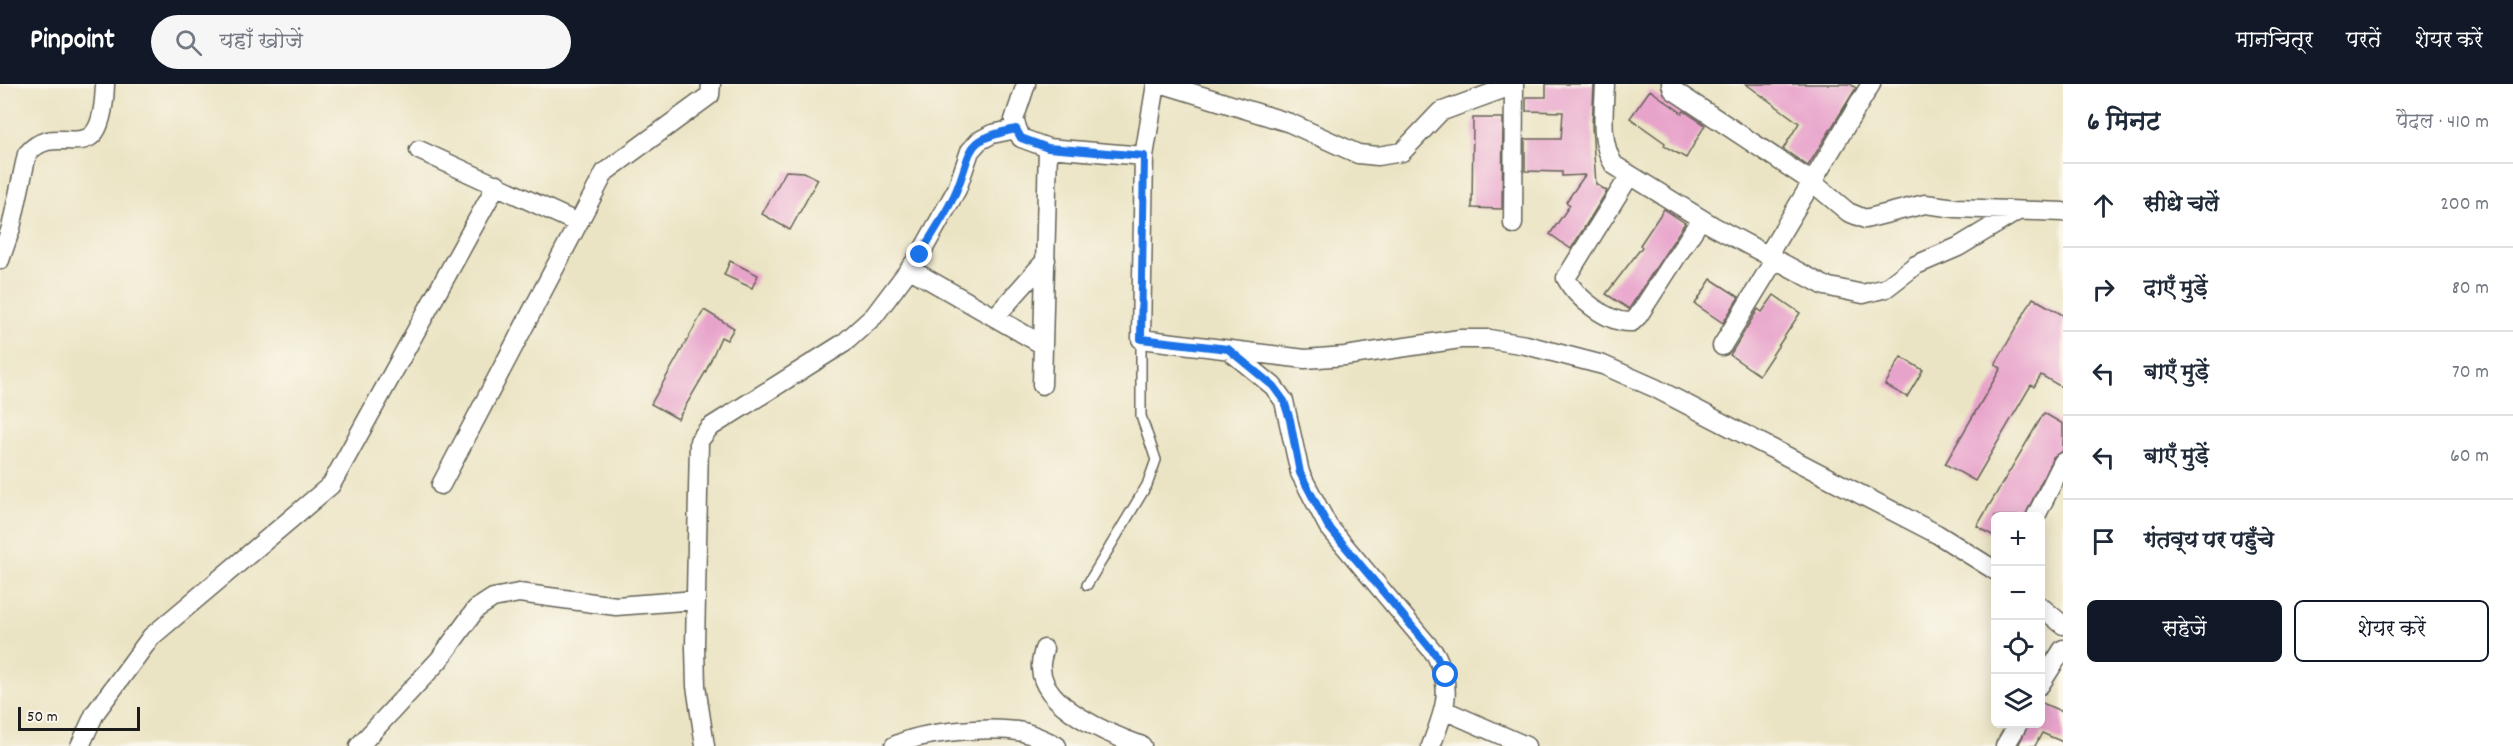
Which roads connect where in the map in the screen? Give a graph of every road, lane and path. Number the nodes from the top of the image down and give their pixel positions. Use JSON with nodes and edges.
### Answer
{"nodes":[{"id":1,"x":105,"y":84,"type":"edge"},
{"id":2,"x":711,"y":84,"type":"edge"},
{"id":3,"x":1156,"y":84,"type":"edge"},
{"id":4,"x":1163,"y":84,"type":"edge"},
{"id":5,"x":1514,"y":84,"type":"edge"},
{"id":6,"x":1605,"y":84,"type":"edge"},
{"id":7,"x":1671,"y":84,"type":"edge"},
{"id":8,"x":1871,"y":84,"type":"edge"},
{"id":9,"x":1022,"y":86,"type":"edge"},
{"id":10,"x":1016,"y":129,"type":"junction"},
{"id":11,"x":1048,"y":148,"type":"junction"},
{"id":12,"x":419,"y":150,"type":"dead end"},
{"id":13,"x":1144,"y":156,"type":"junction"},
{"id":14,"x":1630,"y":175,"type":"junction"},
{"id":15,"x":1812,"y":182,"type":"junction"},
{"id":16,"x":497,"y":184,"type":"junction"},
{"id":17,"x":2016,"y":212,"type":"junction"},
{"id":18,"x":2063,"y":212,"type":"edge"},
{"id":19,"x":1701,"y":219,"type":"junction"},
{"id":20,"x":578,"y":223,"type":"junction"},
{"id":21,"x":1513,"y":224,"type":"dead end"},
{"id":22,"x":1771,"y":257,"type":"junction"},
{"id":23,"x":0,"y":260,"type":"edge"},
{"id":24,"x":1046,"y":260,"type":"junction"},
{"id":25,"x":910,"y":269,"type":"junction"},
{"id":26,"x":995,"y":317,"type":"junction"},
{"id":27,"x":1141,"y":339,"type":"junction"},
{"id":28,"x":1043,"y":345,"type":"junction"},
{"id":29,"x":1722,"y":346,"type":"dead end"},
{"id":30,"x":1228,"y":349,"type":"junction"},
{"id":31,"x":1042,"y":385,"type":"dead end"},
{"id":32,"x":2063,"y":462,"type":"edge"},
{"id":33,"x":441,"y":485,"type":"dead end"},
{"id":34,"x":2038,"y":512,"type":"edge"},
{"id":35,"x":1991,"y":568,"type":"edge"},
{"id":36,"x":1087,"y":585,"type":"dead end"},
{"id":37,"x":696,"y":600,"type":"junction"},
{"id":38,"x":2045,"y":610,"type":"edge"},
{"id":39,"x":2063,"y":625,"type":"edge"},
{"id":40,"x":1044,"y":649,"type":"dead end"},
{"id":41,"x":2063,"y":650,"type":"edge"},
{"id":42,"x":2045,"y":677,"type":"edge"},
{"id":43,"x":1444,"y":710,"type":"junction"},
{"id":44,"x":2015,"y":728,"type":"edge"},
{"id":45,"x":80,"y":746,"type":"edge"},
{"id":46,"x":359,"y":746,"type":"edge"},
{"id":47,"x":705,"y":746,"type":"edge"},
{"id":48,"x":894,"y":746,"type":"edge"},
{"id":49,"x":1057,"y":746,"type":"edge"},
{"id":50,"x":1142,"y":746,"type":"edge"},
{"id":51,"x":1431,"y":746,"type":"edge"},
{"id":52,"x":1526,"y":746,"type":"edge"},
{"id":53,"x":2005,"y":746,"type":"edge"}],
"edges":[{"from":1,"to":23,"type":"street"},
{"from":2,"to":20,"type":"street"},
{"from":3,"to":13,"type":"street"},
{"from":4,"to":5,"type":"street"},
{"from":5,"to":21,"type":"street"},
{"from":6,"to":14,"type":"street"},
{"from":7,"to":15,"type":"street"},
{"from":8,"to":15,"type":"street"},
{"from":9,"to":10,"type":"street"},
{"from":10,"to":11,"type":"street"},
{"from":10,"to":25,"type":"street"},
{"from":11,"to":13,"type":"street"},
{"from":11,"to":24,"type":"street"},
{"from":12,"to":16,"type":"street"},
{"from":13,"to":27,"type":"street"},
{"from":14,"to":19,"type":"street"},
{"from":14,"to":19,"type":"street"},
{"from":15,"to":17,"type":"street"},
{"from":15,"to":22,"type":"street"},
{"from":16,"to":20,"type":"street"},
{"from":16,"to":45,"type":"street"},
{"from":17,"to":18,"type":"street"},
{"from":17,"to":22,"type":"street"},
{"from":19,"to":22,"type":"street"},
{"from":20,"to":33,"type":"street"},
{"from":22,"to":29,"type":"street"},
{"from":24,"to":26,"type":"street"},
{"from":24,"to":28,"type":"street"},
{"from":25,"to":26,"type":"street"},
{"from":25,"to":37,"type":"street"},
{"from":26,"to":28,"type":"street"},
{"from":27,"to":30,"type":"street"},
{"from":27,"to":36,"type":"lane"},
{"from":28,"to":31,"type":"street"},
{"from":30,"to":35,"type":"street"},
{"from":30,"to":43,"type":"street"},
{"from":32,"to":34,"type":"street"},
{"from":37,"to":46,"type":"street"},
{"from":37,"to":47,"type":"street"},
{"from":38,"to":39,"type":"street"},
{"from":40,"to":50,"type":"street"},
{"from":41,"to":42,"type":"street"},
{"from":43,"to":51,"type":"street"},
{"from":43,"to":52,"type":"street"},
{"from":44,"to":53,"type":"street"},
{"from":48,"to":49,"type":"street"}]}
